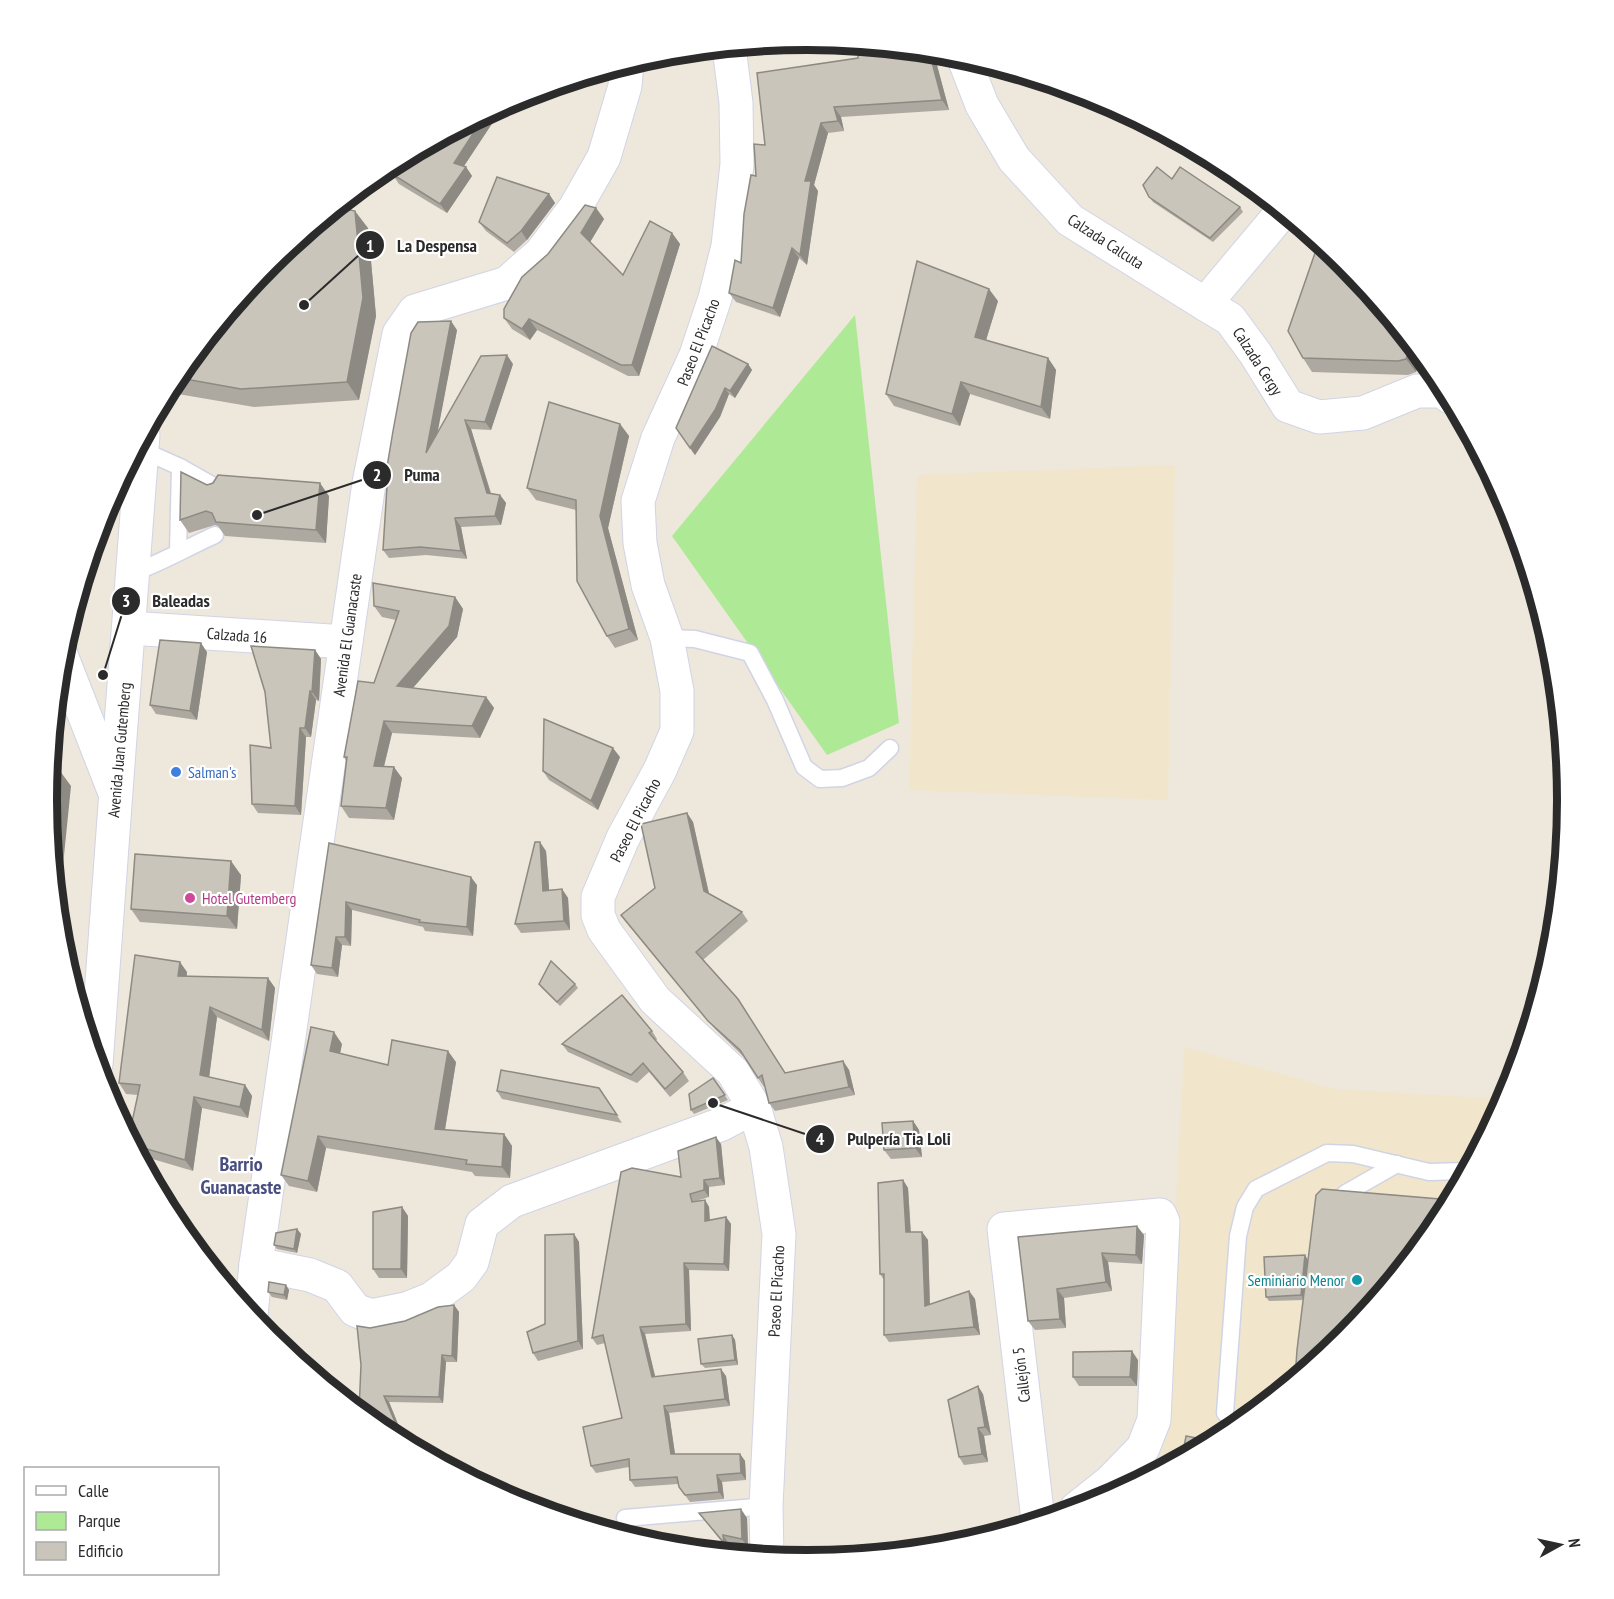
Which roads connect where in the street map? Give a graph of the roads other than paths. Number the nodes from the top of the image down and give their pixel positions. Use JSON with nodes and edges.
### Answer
{"nodes":[{"id":1,"x":730,"y":54,"type":"edge"},
{"id":2,"x":967,"y":67,"type":"edge"},
{"id":3,"x":626,"y":72,"type":"edge"},
{"id":4,"x":1279,"y":216,"type":"edge"},
{"id":5,"x":1205,"y":304,"type":"junction"},
{"id":6,"x":1436,"y":391,"type":"edge"},
{"id":7,"x":146,"y":445,"type":"edge"},
{"id":8,"x":142,"y":452,"type":"edge"},
{"id":9,"x":180,"y":467,"type":"junction"},
{"id":10,"x":217,"y":488,"type":"edge"},
{"id":11,"x":215,"y":535,"type":"edge"},
{"id":12,"x":178,"y":552,"type":"junction"},
{"id":13,"x":135,"y":572,"type":"junction"},
{"id":14,"x":129,"y":628,"type":"junction"},
{"id":15,"x":667,"y":638,"type":"junction"},
{"id":16,"x":346,"y":642,"type":"junction"},
{"id":17,"x":68,"y":672,"type":"edge"},
{"id":18,"x":890,"y":748,"type":"dead end"},
{"id":19,"x":115,"y":793,"type":"junction"},
{"id":20,"x":98,"y":1042,"type":"edge"},
{"id":21,"x":754,"y":1107,"type":"junction"},
{"id":22,"x":1397,"y":1164,"type":"junction"},
{"id":23,"x":1459,"y":1172,"type":"edge"},
{"id":24,"x":1324,"y":1215,"type":"edge"},
{"id":25,"x":256,"y":1264,"type":"junction"},
{"id":26,"x":252,"y":1304,"type":"edge"},
{"id":27,"x":1225,"y":1413,"type":"dead end"},
{"id":28,"x":1102,"y":1489,"type":"edge"},
{"id":29,"x":766,"y":1506,"type":"junction"},
{"id":30,"x":1037,"y":1513,"type":"edge"},
{"id":31,"x":625,"y":1518,"type":"dead end"},
{"id":32,"x":767,"y":1548,"type":"edge"}],
"edges":[{"from":1,"to":15,"type":"street","name":"Paseo El Picacho"},
{"from":2,"to":5,"type":"street","name":"Calzada Calcuta"},
{"from":3,"to":16,"type":"street","name":"Avenida El Guanacaste"},
{"from":4,"to":5,"type":"street"},
{"from":5,"to":6,"type":"street","name":"Calzada Cergy"},
{"from":7,"to":9,"type":"lane"},
{"from":8,"to":13,"type":"street","name":"Avenida Juan Gutemberg"},
{"from":9,"to":10,"type":"lane"},
{"from":9,"to":12,"type":"lane"},
{"from":11,"to":12,"type":"lane"},
{"from":12,"to":13,"type":"lane"},
{"from":13,"to":14,"type":"street","name":"Avenida Juan Gutemberg"},
{"from":14,"to":16,"type":"street","name":"Calzada 16"},
{"from":14,"to":19,"type":"street","name":"Avenida Juan Gutemberg"},
{"from":15,"to":18,"type":"lane"},
{"from":15,"to":21,"type":"street","name":"Paseo El Picacho"},
{"from":16,"to":25,"type":"street","name":"Avenida El Guanacaste"},
{"from":17,"to":19,"type":"street"},
{"from":19,"to":20,"type":"street","name":"Avenida Juan Gutemberg"},
{"from":21,"to":25,"type":"street"},
{"from":21,"to":29,"type":"street","name":"Paseo El Picacho"},
{"from":22,"to":23,"type":"lane"},
{"from":22,"to":24,"type":"lane"},
{"from":22,"to":27,"type":"lane"},
{"from":25,"to":26,"type":"street","name":"Avenida El Guanacaste"},
{"from":28,"to":30,"type":"street","name":"Callejón 5"},
{"from":29,"to":31,"type":"lane"},
{"from":29,"to":32,"type":"street","name":"Paseo El Picacho"}]}
